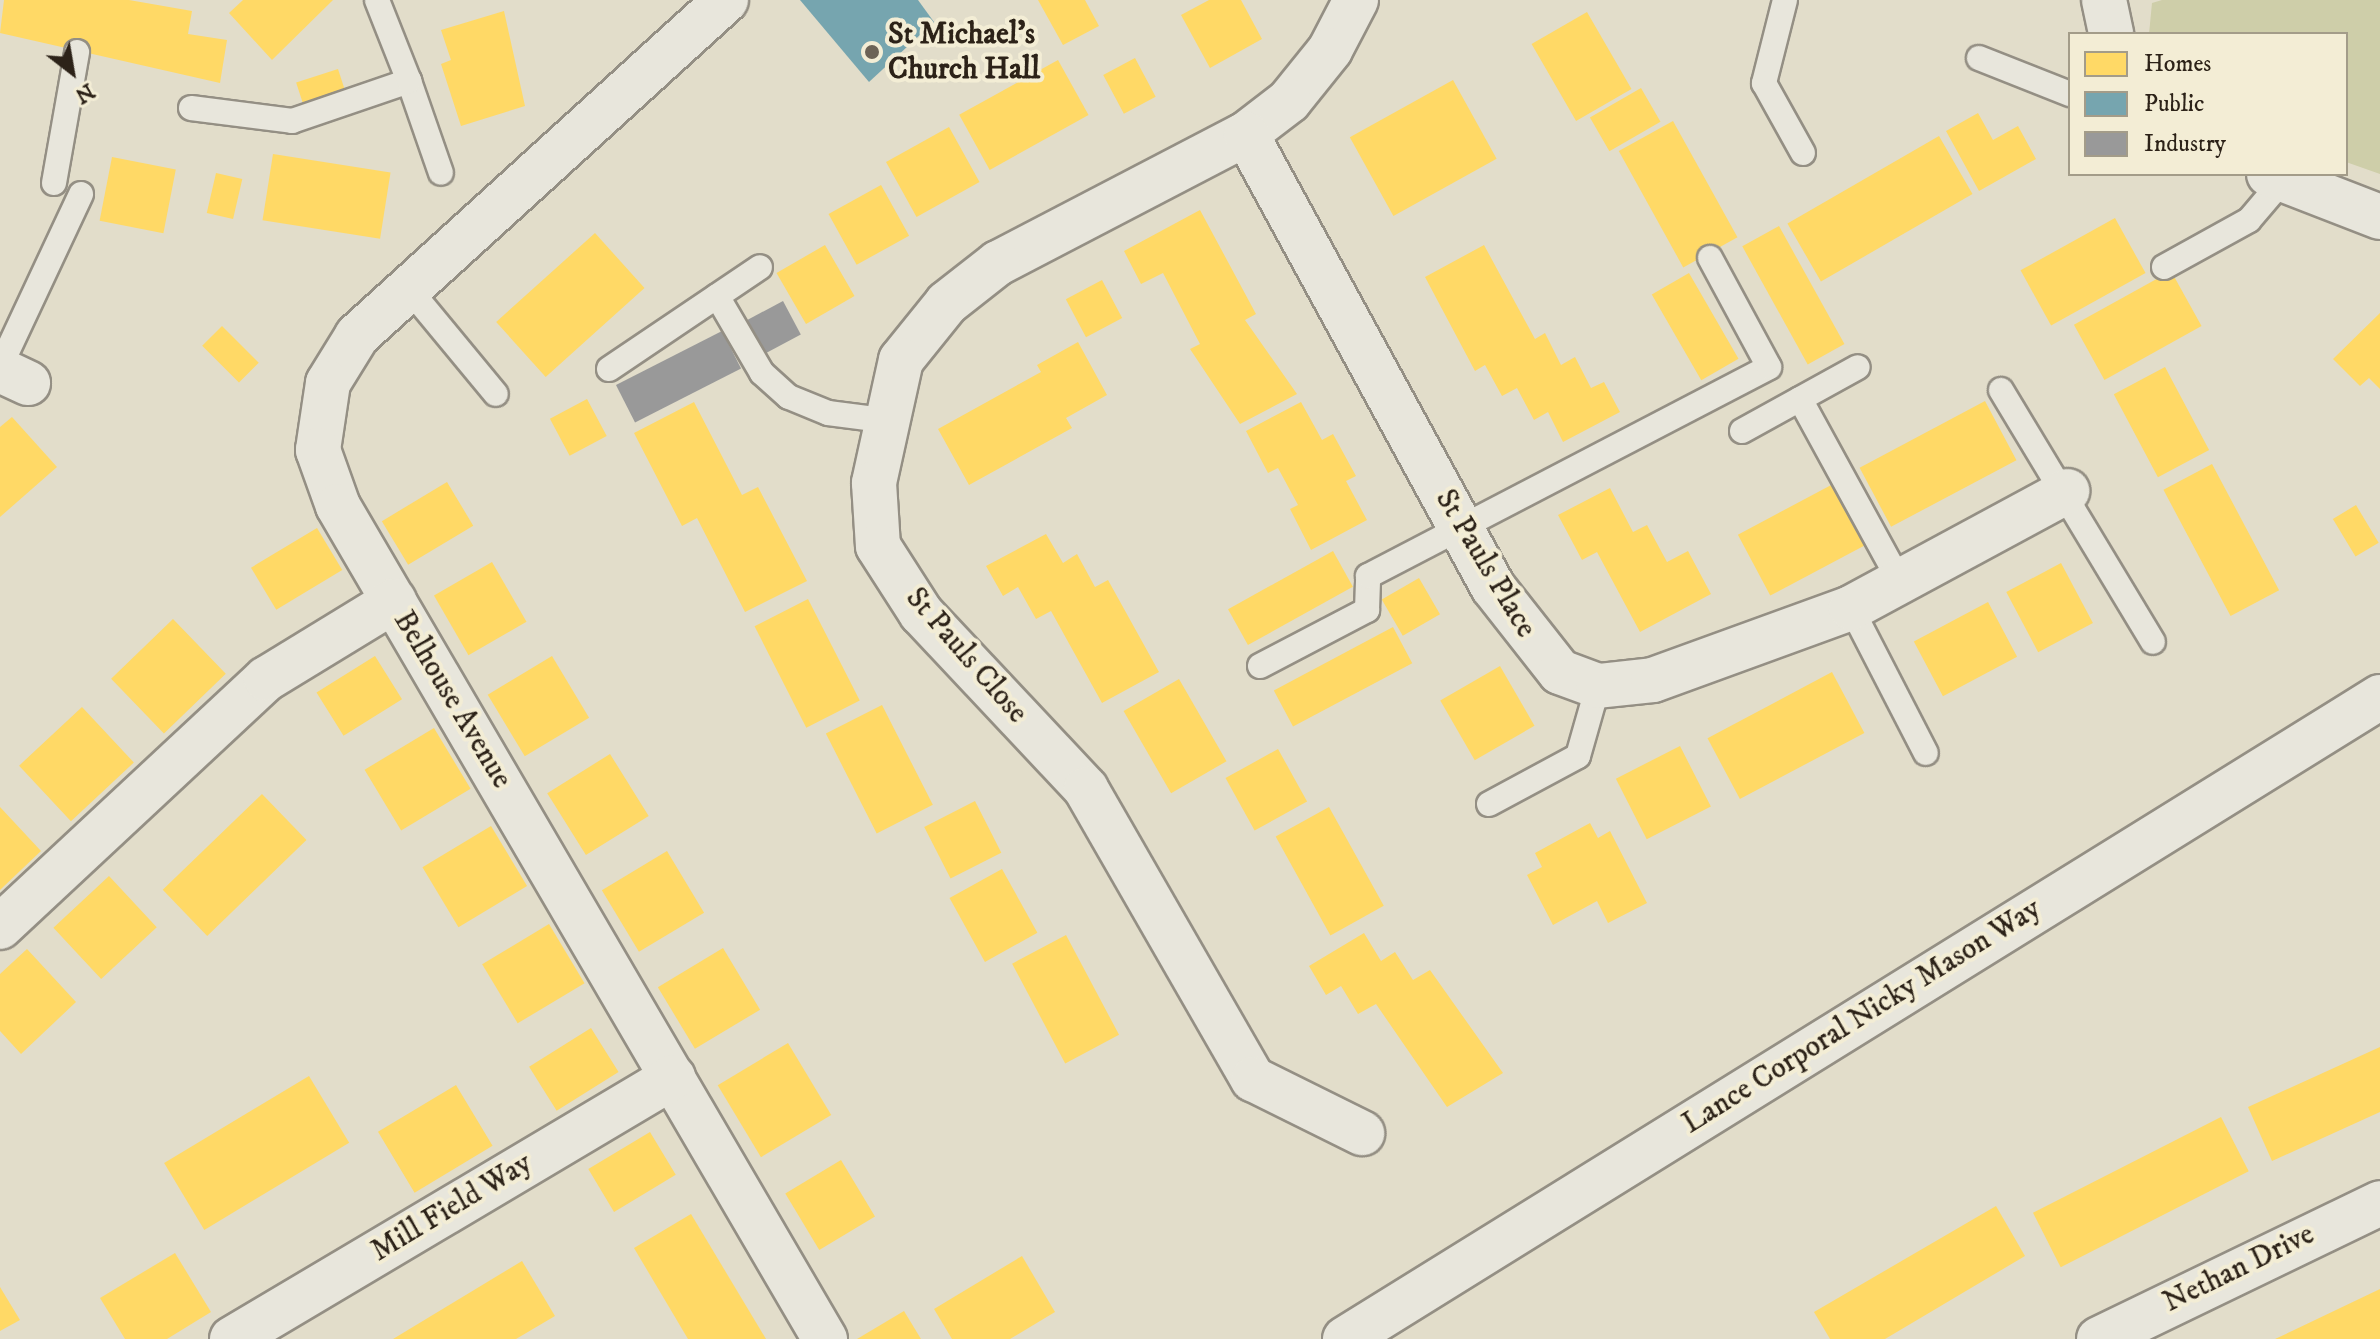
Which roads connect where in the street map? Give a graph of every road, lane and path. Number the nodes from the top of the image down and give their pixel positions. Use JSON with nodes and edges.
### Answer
{"nodes":[{"id":1,"x":377,"y":0,"type":"edge"},
{"id":2,"x":726,"y":0,"type":"edge"},
{"id":3,"x":1356,"y":0,"type":"edge"},
{"id":4,"x":1785,"y":0,"type":"edge"},
{"id":5,"x":2104,"y":0,"type":"edge"},
{"id":6,"x":2111,"y":32,"type":"edge"},
{"id":7,"x":77,"y":52,"type":"dead end"},
{"id":8,"x":1979,"y":58,"type":"dead end"},
{"id":9,"x":409,"y":81,"type":"junction"},
{"id":10,"x":2068,"y":93,"type":"edge"},
{"id":11,"x":191,"y":108,"type":"dead end"},
{"id":12,"x":1246,"y":134,"type":"junction"},
{"id":13,"x":1803,"y":153,"type":"dead end"},
{"id":14,"x":441,"y":173,"type":"dead end"},
{"id":15,"x":2276,"y":177,"type":"edge"},
{"id":16,"x":54,"y":183,"type":"dead end"},
{"id":17,"x":81,"y":194,"type":"dead end"},
{"id":18,"x":2380,"y":217,"type":"edge"},
{"id":19,"x":1710,"y":258,"type":"dead end"},
{"id":20,"x":760,"y":267,"type":"dead end"},
{"id":21,"x":2164,"y":267,"type":"dead end"},
{"id":22,"x":409,"y":289,"type":"junction"},
{"id":23,"x":717,"y":296,"type":"junction"},
{"id":24,"x":1858,"y":367,"type":"dead end"},
{"id":25,"x":609,"y":369,"type":"dead end"},
{"id":26,"x":9,"y":373,"type":"edge"},
{"id":27,"x":2001,"y":390,"type":"dead end"},
{"id":28,"x":496,"y":394,"type":"dead end"},
{"id":29,"x":1800,"y":399,"type":"junction"},
{"id":30,"x":883,"y":420,"type":"junction"},
{"id":31,"x":1742,"y":431,"type":"dead end"},
{"id":32,"x":2067,"y":491,"type":"junction"},
{"id":33,"x":1460,"y":526,"type":"junction"},
{"id":34,"x":1900,"y":582,"type":"junction"},
{"id":35,"x":394,"y":601,"type":"junction"},
{"id":36,"x":1851,"y":608,"type":"junction"},
{"id":37,"x":2153,"y":642,"type":"dead end"},
{"id":38,"x":1260,"y":666,"type":"dead end"},
{"id":39,"x":1598,"y":686,"type":"junction"},
{"id":40,"x":2380,"y":697,"type":"edge"},
{"id":41,"x":1926,"y":753,"type":"dead end"},
{"id":42,"x":1489,"y":804,"type":"dead end"},
{"id":43,"x":0,"y":927,"type":"edge"},
{"id":44,"x":673,"y":1077,"type":"junction"},
{"id":45,"x":1362,"y":1133,"type":"dead end"},
{"id":46,"x":2380,"y":1203,"type":"edge"},
{"id":47,"x":232,"y":1339,"type":"edge"},
{"id":48,"x":825,"y":1339,"type":"edge"},
{"id":49,"x":1345,"y":1339,"type":"edge"},
{"id":50,"x":2099,"y":1339,"type":"edge"}],
"edges":[{"from":1,"to":9,"type":"lane"},
{"from":2,"to":22,"type":"street"},
{"from":3,"to":12,"type":"street","name":"St Pauls Close"},
{"from":4,"to":13,"type":"lane"},
{"from":5,"to":6,"type":"street"},
{"from":7,"to":16,"type":"lane"},
{"from":8,"to":10,"type":"lane"},
{"from":9,"to":11,"type":"lane"},
{"from":9,"to":14,"type":"lane"},
{"from":12,"to":30,"type":"street","name":"St Pauls Close"},
{"from":12,"to":33,"type":"street","name":"St Pauls Place"},
{"from":15,"to":18,"type":"street"},
{"from":15,"to":21,"type":"lane"},
{"from":17,"to":26,"type":"lane"},
{"from":19,"to":33,"type":"lane"},
{"from":20,"to":23,"type":"lane"},
{"from":22,"to":28,"type":"lane"},
{"from":22,"to":35,"type":"street"},
{"from":23,"to":25,"type":"lane"},
{"from":23,"to":30,"type":"lane"},
{"from":24,"to":29,"type":"lane"},
{"from":27,"to":32,"type":"lane"},
{"from":29,"to":31,"type":"lane"},
{"from":29,"to":34,"type":"lane"},
{"from":30,"to":45,"type":"street","name":"St Pauls Close"},
{"from":32,"to":34,"type":"street","name":"St Pauls Place"},
{"from":32,"to":37,"type":"lane"},
{"from":33,"to":38,"type":"lane"},
{"from":33,"to":39,"type":"street","name":"St Pauls Place"},
{"from":34,"to":36,"type":"street","name":"St Pauls Place"},
{"from":35,"to":43,"type":"street","name":"Belhouse Avenue"},
{"from":35,"to":44,"type":"street","name":"Belhouse Avenue"},
{"from":36,"to":39,"type":"street","name":"St Pauls Place"},
{"from":36,"to":41,"type":"lane"},
{"from":39,"to":42,"type":"lane"},
{"from":40,"to":49,"type":"street","name":"Lance Corporal Nicky Mason Way"},
{"from":44,"to":47,"type":"street","name":"Mill Field Way"},
{"from":44,"to":48,"type":"street","name":"Belhouse Avenue"},
{"from":46,"to":50,"type":"street","name":"Nethan Drive"}]}
